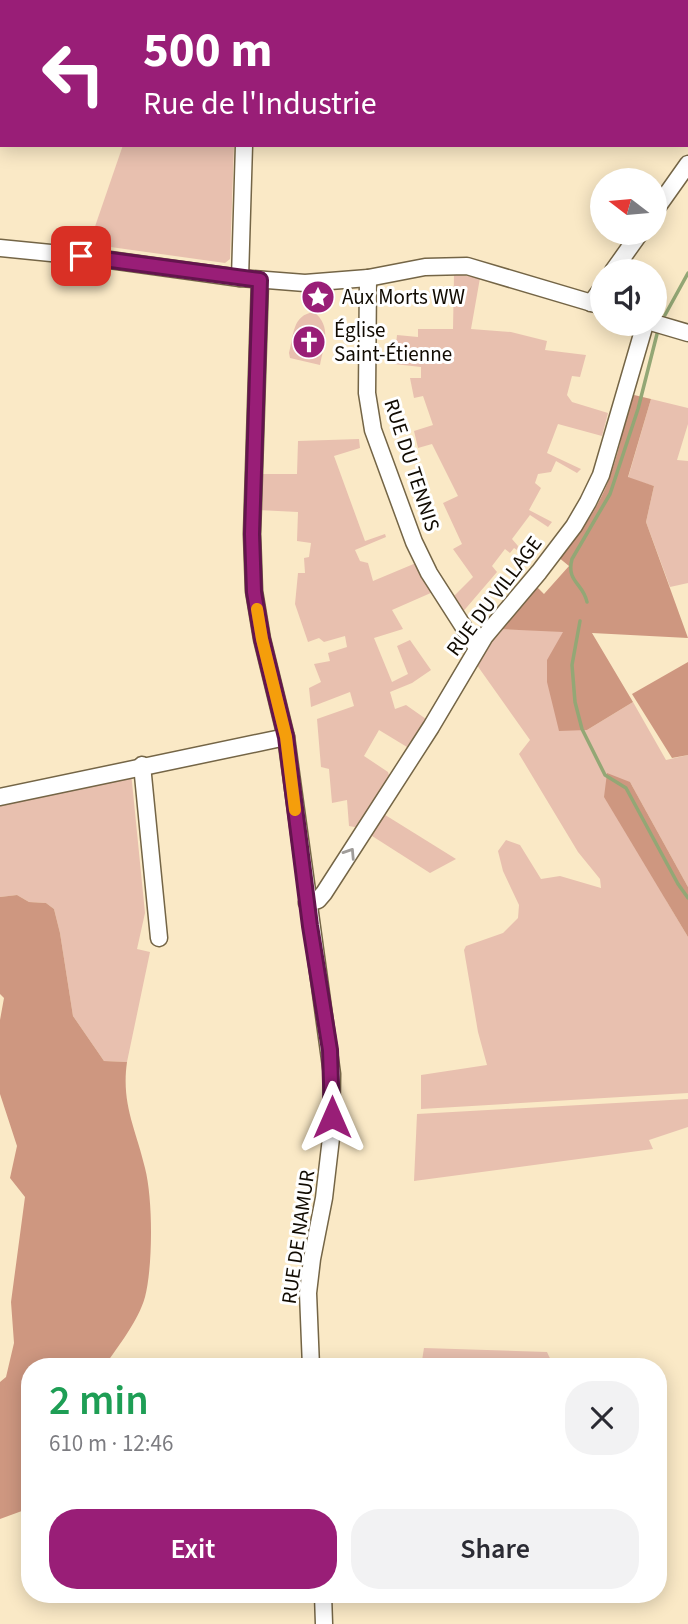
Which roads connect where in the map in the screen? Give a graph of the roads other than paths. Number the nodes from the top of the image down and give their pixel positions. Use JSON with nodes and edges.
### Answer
{"nodes":[{"id":1,"x":244,"y":147,"type":"edge"},
{"id":2,"x":688,"y":164,"type":"edge"},
{"id":3,"x":667,"y":194,"type":"edge"},
{"id":4,"x":0,"y":248,"type":"edge"},
{"id":5,"x":240,"y":278,"type":"junction"},
{"id":6,"x":368,"y":278,"type":"junction"},
{"id":7,"x":260,"y":280,"type":"junction"},
{"id":8,"x":590,"y":303,"type":"edge"},
{"id":9,"x":667,"y":327,"type":"edge"},
{"id":10,"x":688,"y":333,"type":"edge"},
{"id":11,"x":642,"y":336,"type":"edge"},
{"id":12,"x":475,"y":652,"type":"junction"},
{"id":13,"x":286,"y":737,"type":"junction"},
{"id":14,"x":142,"y":765,"type":"junction"},
{"id":15,"x":0,"y":797,"type":"edge"},
{"id":16,"x":307,"y":903,"type":"junction"},
{"id":17,"x":159,"y":938,"type":"dead end"},
{"id":18,"x":311,"y":1358,"type":"edge"},
{"id":19,"x":323,"y":1603,"type":"edge"},
{"id":20,"x":324,"y":1624,"type":"edge"}],
"edges":[{"from":1,"to":5,"type":"street"},
{"from":2,"to":3,"type":"street"},
{"from":4,"to":5,"type":"street"},
{"from":5,"to":7,"type":"street"},
{"from":6,"to":7,"type":"street"},
{"from":6,"to":8,"type":"street"},
{"from":6,"to":12,"type":"street","name":"RUE DU TENNIS"},
{"from":7,"to":13,"type":"street","name":"RUE DE NAMUR"},
{"from":9,"to":10,"type":"street"},
{"from":11,"to":12,"type":"street","name":"RUE DU VILLAGE"},
{"from":16,"to":12,"type":"street","name":"RUE DU VILLAGE","one_way":true},
{"from":13,"to":14,"type":"street"},
{"from":13,"to":16,"type":"street","name":"RUE DE NAMUR"},
{"from":14,"to":15,"type":"street"},
{"from":14,"to":17,"type":"street"},
{"from":16,"to":18,"type":"street","name":"RUE DE NAMUR"},
{"from":19,"to":20,"type":"street"}]}
